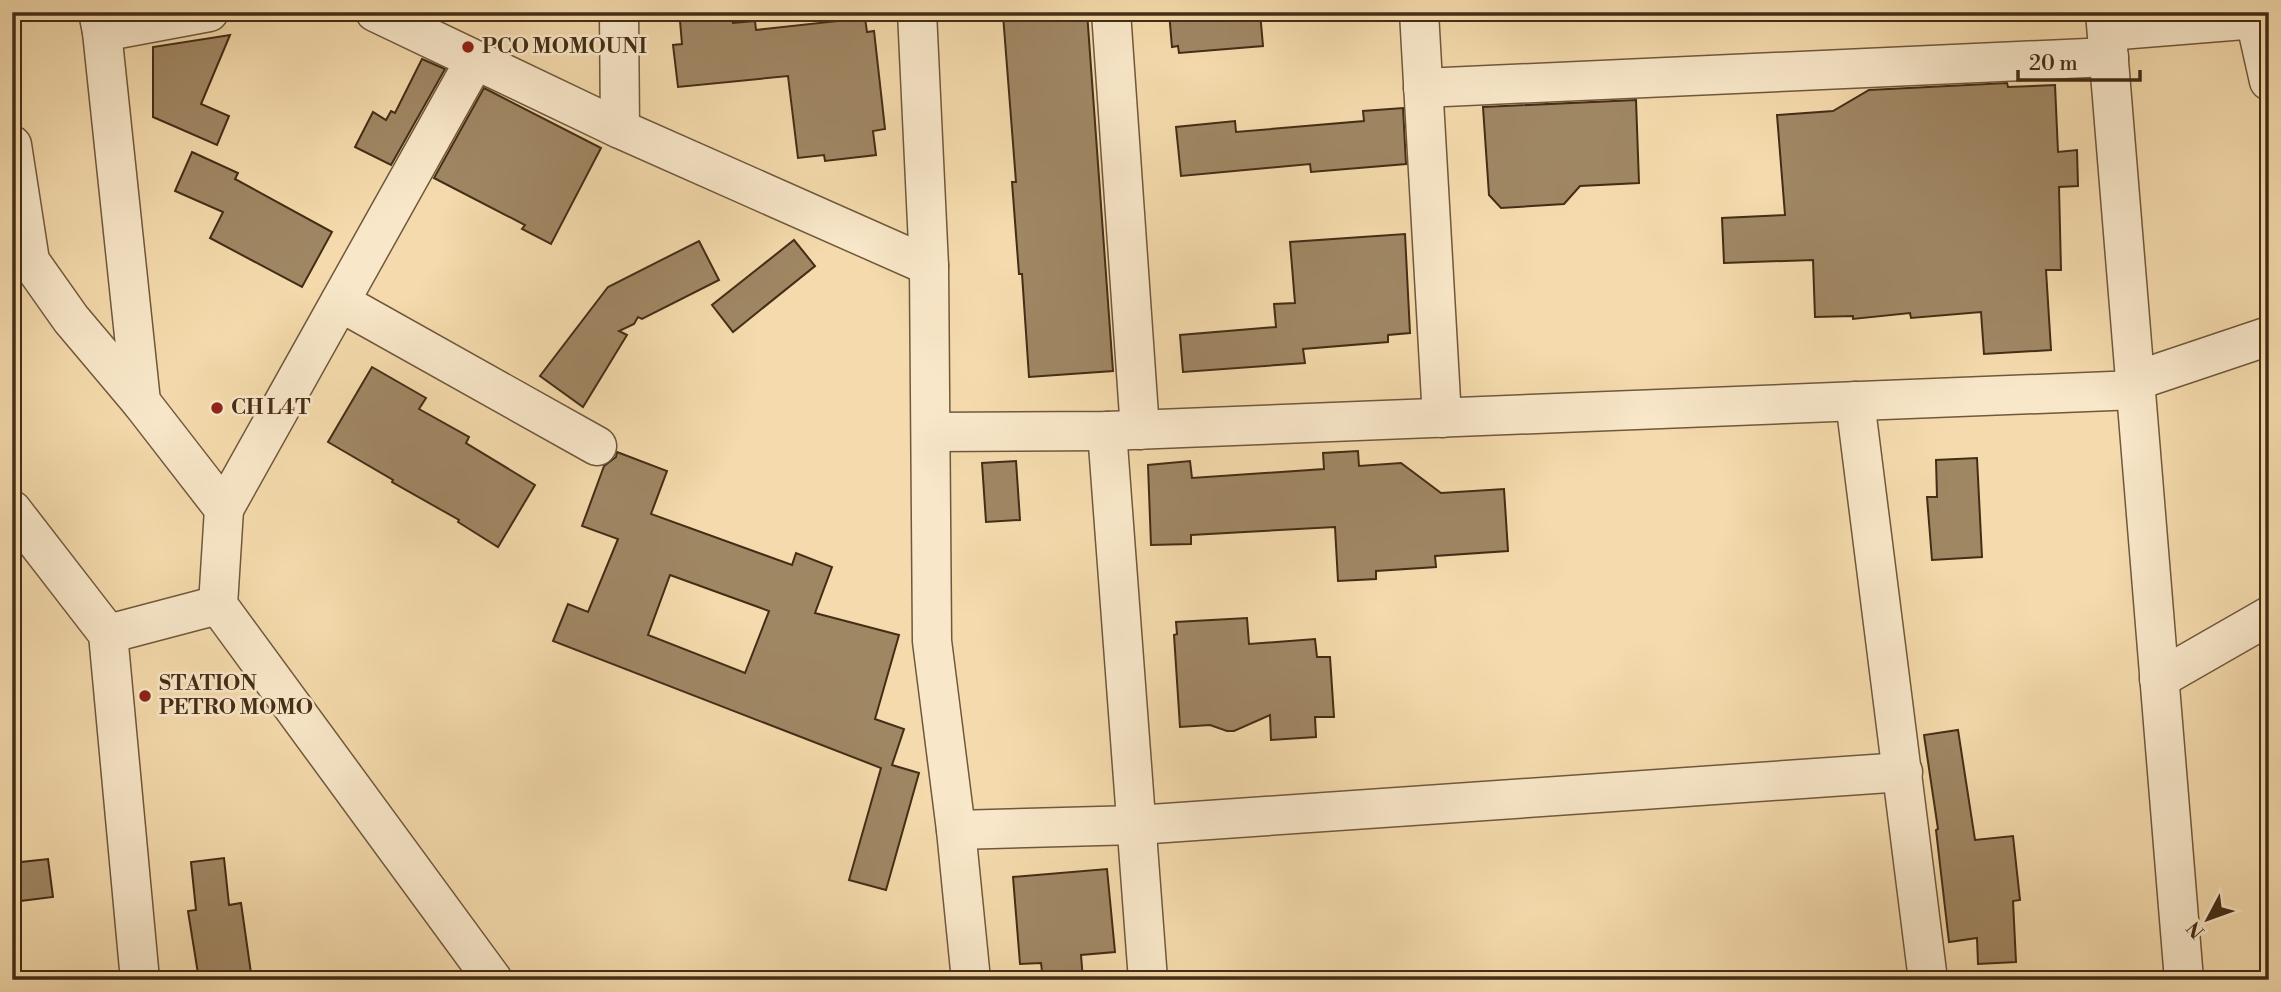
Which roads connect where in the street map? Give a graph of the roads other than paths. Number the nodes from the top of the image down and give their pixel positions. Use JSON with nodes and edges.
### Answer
{"nodes":[{"id":1,"x":209,"y":12,"type":"edge"},
{"id":2,"x":375,"y":12,"type":"edge"},
{"id":3,"x":619,"y":12,"type":"edge"},
{"id":4,"x":917,"y":12,"type":"edge"},
{"id":5,"x":1111,"y":12,"type":"edge"},
{"id":6,"x":1419,"y":12,"type":"edge"},
{"id":7,"x":2262,"y":19,"type":"edge"},
{"id":8,"x":100,"y":22,"type":"edge"},
{"id":9,"x":2107,"y":34,"type":"edge"},
{"id":10,"x":475,"y":60,"type":"junction"},
{"id":11,"x":2269,"y":81,"type":"edge"},
{"id":12,"x":1423,"y":88,"type":"junction"},
{"id":13,"x":620,"y":129,"type":"junction"},
{"id":14,"x":12,"y":145,"type":"edge"},
{"id":15,"x":929,"y":266,"type":"junction"},
{"id":16,"x":340,"y":302,"type":"junction"},
{"id":17,"x":2269,"y":336,"type":"edge"},
{"id":18,"x":2135,"y":386,"type":"junction"},
{"id":19,"x":1855,"y":401,"type":"junction"},
{"id":20,"x":141,"y":402,"type":"junction"},
{"id":21,"x":1442,"y":418,"type":"junction"},
{"id":22,"x":1124,"y":430,"type":"junction"},
{"id":23,"x":932,"y":432,"type":"junction"},
{"id":24,"x":597,"y":446,"type":"dead end"},
{"id":25,"x":12,"y":509,"type":"edge"},
{"id":26,"x":224,"y":509,"type":"junction"},
{"id":27,"x":218,"y":605,"type":"junction"},
{"id":28,"x":2269,"y":616,"type":"edge"},
{"id":29,"x":108,"y":634,"type":"junction"},
{"id":30,"x":2159,"y":679,"type":"junction"},
{"id":31,"x":1903,"y":772,"type":"junction"},
{"id":32,"x":1137,"y":825,"type":"junction"},
{"id":33,"x":956,"y":830,"type":"junction"},
{"id":34,"x":140,"y":980,"type":"edge"},
{"id":35,"x":493,"y":980,"type":"edge"},
{"id":36,"x":971,"y":980,"type":"edge"},
{"id":37,"x":1148,"y":980,"type":"edge"},
{"id":38,"x":1928,"y":980,"type":"edge"},
{"id":39,"x":2184,"y":980,"type":"edge"}],
"edges":[{"from":1,"to":8,"type":"street"},
{"from":2,"to":10,"type":"street"},
{"from":3,"to":13,"type":"street"},
{"from":4,"to":15,"type":"street"},
{"from":5,"to":22,"type":"street"},
{"from":6,"to":12,"type":"street"},
{"from":7,"to":9,"type":"street"},
{"from":7,"to":11,"type":"street"},
{"from":8,"to":20,"type":"street"},
{"from":9,"to":12,"type":"street"},
{"from":9,"to":18,"type":"street"},
{"from":10,"to":13,"type":"street"},
{"from":10,"to":16,"type":"street"},
{"from":12,"to":21,"type":"street"},
{"from":13,"to":15,"type":"street"},
{"from":14,"to":20,"type":"street"},
{"from":15,"to":23,"type":"street"},
{"from":16,"to":24,"type":"street"},
{"from":16,"to":26,"type":"street"},
{"from":17,"to":18,"type":"street"},
{"from":18,"to":19,"type":"street"},
{"from":18,"to":30,"type":"street"},
{"from":19,"to":21,"type":"street"},
{"from":19,"to":31,"type":"street"},
{"from":20,"to":26,"type":"street"},
{"from":21,"to":22,"type":"street"},
{"from":22,"to":23,"type":"street"},
{"from":22,"to":32,"type":"street"},
{"from":23,"to":33,"type":"street"},
{"from":25,"to":29,"type":"street"},
{"from":26,"to":27,"type":"street"},
{"from":27,"to":29,"type":"street"},
{"from":27,"to":35,"type":"street"},
{"from":28,"to":30,"type":"street"},
{"from":29,"to":34,"type":"street"},
{"from":30,"to":39,"type":"street"},
{"from":31,"to":32,"type":"street"},
{"from":31,"to":38,"type":"street"},
{"from":32,"to":33,"type":"street"},
{"from":32,"to":37,"type":"street"},
{"from":33,"to":36,"type":"street"}]}
